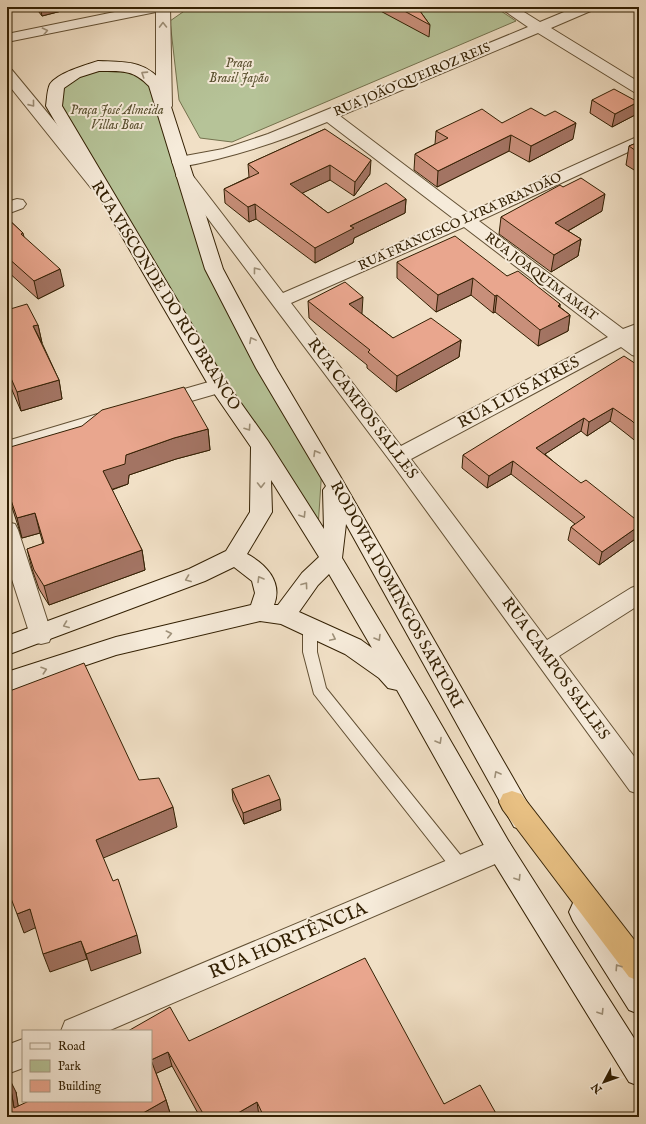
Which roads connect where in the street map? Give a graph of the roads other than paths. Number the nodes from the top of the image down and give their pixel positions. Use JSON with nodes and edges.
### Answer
{"nodes":[{"id":1,"x":162,"y":7,"type":"edge"},
{"id":2,"x":506,"y":7,"type":"edge"},
{"id":3,"x":588,"y":7,"type":"edge"},
{"id":4,"x":538,"y":28,"type":"junction"},
{"id":5,"x":7,"y":38,"type":"edge"},
{"id":6,"x":7,"y":74,"type":"edge"},
{"id":7,"x":639,"y":89,"type":"edge"},
{"id":8,"x":164,"y":106,"type":"junction"},
{"id":9,"x":328,"y":115,"type":"junction"},
{"id":10,"x":639,"y":141,"type":"edge"},
{"id":11,"x":176,"y":145,"type":"junction"},
{"id":12,"x":236,"y":152,"type":"junction"},
{"id":13,"x":182,"y":169,"type":"junction"},
{"id":14,"x":104,"y":192,"type":"junction"},
{"id":15,"x":466,"y":220,"type":"junction"},
{"id":16,"x":280,"y":300,"type":"junction"},
{"id":17,"x":631,"y":334,"type":"edge"},
{"id":18,"x":639,"y":351,"type":"edge"},
{"id":19,"x":220,"y":386,"type":"junction"},
{"id":20,"x":260,"y":446,"type":"junction"},
{"id":21,"x":7,"y":448,"type":"edge"},
{"id":22,"x":398,"y":458,"type":"junction"},
{"id":23,"x":333,"y":481,"type":"junction"},
{"id":24,"x":7,"y":530,"type":"edge"},
{"id":25,"x":234,"y":557,"type":"junction"},
{"id":26,"x":330,"y":558,"type":"junction"},
{"id":27,"x":639,"y":594,"type":"edge"},
{"id":28,"x":260,"y":612,"type":"junction"},
{"id":29,"x":284,"y":615,"type":"junction"},
{"id":30,"x":310,"y":627,"type":"junction"},
{"id":31,"x":41,"y":635,"type":"junction"},
{"id":32,"x":7,"y":646,"type":"edge"},
{"id":33,"x":544,"y":654,"type":"junction"},
{"id":34,"x":7,"y":682,"type":"edge"},
{"id":35,"x":420,"y":707,"type":"junction"},
{"id":36,"x":639,"y":783,"type":"edge"},
{"id":37,"x":512,"y":802,"type":"junction"},
{"id":38,"x":500,"y":850,"type":"junction"},
{"id":39,"x":460,"y":868,"type":"junction"},
{"id":40,"x":639,"y":968,"type":"edge"},
{"id":41,"x":639,"y":1000,"type":"edge"},
{"id":42,"x":77,"y":1030,"type":"edge"},
{"id":43,"x":22,"y":1053,"type":"edge"},
{"id":44,"x":7,"y":1060,"type":"edge"},
{"id":45,"x":639,"y":1072,"type":"edge"}],
"edges":[{"from":5,"to":1,"type":"street","one_way":true},
{"from":8,"to":1,"type":"street","name":"RUA CAMPOS SALLES","one_way":true},
{"from":2,"to":4,"type":"street"},
{"from":3,"to":4,"type":"street","name":"RUA JOÃO QUEIROZ REIS"},
{"from":4,"to":7,"type":"street"},
{"from":4,"to":9,"type":"street","name":"RUA JOÃO QUEIROZ REIS"},
{"from":6,"to":14,"type":"street","name":"RUA VISCONDE DO RIO BRANCO","one_way":true},
{"from":8,"to":11,"type":"street","name":"RUA CAMPOS SALLES"},
{"from":8,"to":14,"type":"street","one_way":true},
{"from":9,"to":12,"type":"street","name":"RUA JOÃO QUEIROZ REIS"},
{"from":9,"to":15,"type":"street","name":"RUA JOAQUIM AMAT"},
{"from":10,"to":15,"type":"street","name":"RUA FRANCISCO LYRA BRANDÃO"},
{"from":11,"to":12,"type":"street","name":"RUA JOÃO QUEIROZ REIS"},
{"from":11,"to":13,"type":"street","name":"RUA CAMPOS SALLES"},
{"from":12,"to":13,"type":"street","name":"RUA JOÃO QUEIROZ REIS"},
{"from":16,"to":13,"type":"street","name":"RUA CAMPOS SALLES","one_way":true},
{"from":23,"to":13,"type":"street","name":"RODOVIA DOMINGOS SARTORI","one_way":true},
{"from":14,"to":19,"type":"street","name":"RUA VISCONDE DO RIO BRANCO"},
{"from":15,"to":16,"type":"street","name":"RUA FRANCISCO LYRA BRANDÃO"},
{"from":15,"to":17,"type":"street","name":"RUA JOAQUIM AMAT"},
{"from":16,"to":22,"type":"street","name":"RUA CAMPOS SALLES"},
{"from":17,"to":18,"type":"street","name":"RUA JOAQUIM AMAT"},
{"from":17,"to":22,"type":"street","name":"RUA LUIS AYRES"},
{"from":19,"to":20,"type":"street","name":"RUA VISCONDE DO RIO BRANCO","one_way":true},
{"from":19,"to":21,"type":"street"},
{"from":20,"to":25,"type":"street","one_way":true},
{"from":20,"to":26,"type":"street","name":"RUA VISCONDE DO RIO BRANCO","one_way":true},
{"from":22,"to":33,"type":"street","name":"RUA CAMPOS SALLES"},
{"from":23,"to":26,"type":"street"},
{"from":37,"to":23,"type":"street","name":"RODOVIA DOMINGOS SARTORI","one_way":true},
{"from":24,"to":31,"type":"street"},
{"from":28,"to":25,"type":"street","one_way":true},
{"from":25,"to":31,"type":"street","one_way":true},
{"from":29,"to":26,"type":"street","one_way":true},
{"from":26,"to":35,"type":"street","name":"RUA VISCONDE DO RIO BRANCO","one_way":true},
{"from":27,"to":33,"type":"street"},
{"from":28,"to":29,"type":"street"},
{"from":34,"to":28,"type":"street","one_way":true},
{"from":29,"to":30,"type":"street"},
{"from":30,"to":35,"type":"street","one_way":true},
{"from":30,"to":39,"type":"lane"},
{"from":31,"to":32,"type":"street"},
{"from":33,"to":36,"type":"street","name":"RUA CAMPOS SALLES"},
{"from":35,"to":38,"type":"street","one_way":true},
{"from":37,"to":40,"type":"highway"},
{"from":41,"to":37,"type":"street","name":"RODOVIA DOMINGOS SARTORI","one_way":true},
{"from":38,"to":39,"type":"street","name":"RUA HORTÊNCIA"},
{"from":38,"to":45,"type":"street","one_way":true},
{"from":39,"to":42,"type":"street","name":"RUA HORTÊNCIA"},
{"from":43,"to":44,"type":"street"}]}
